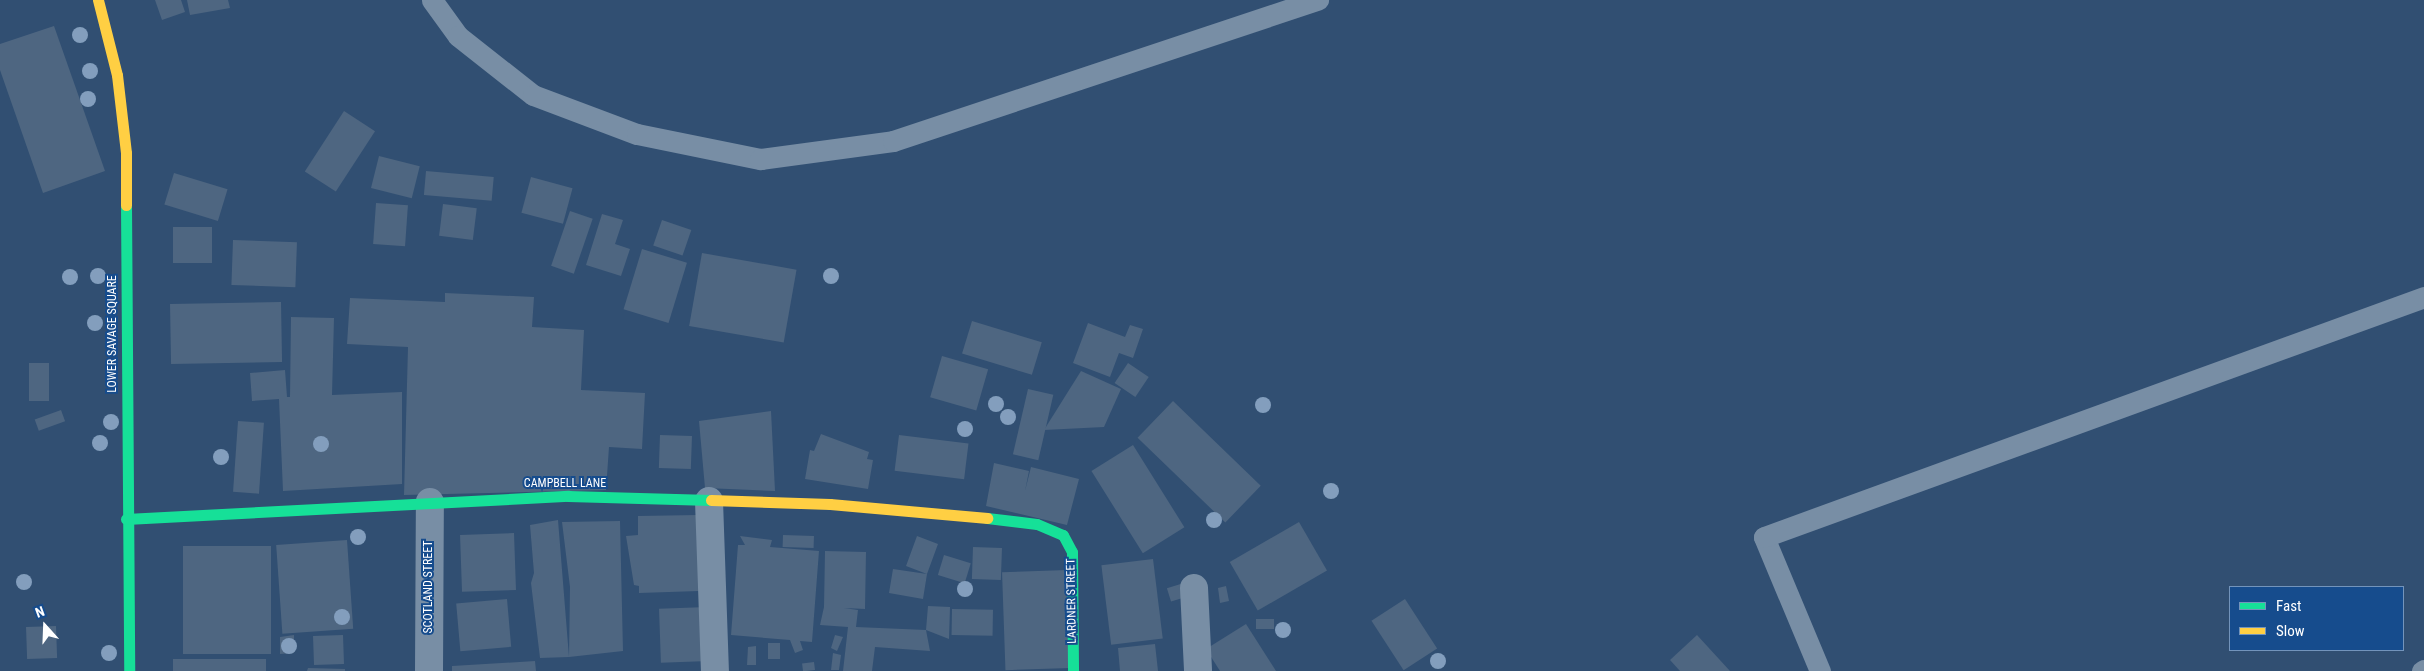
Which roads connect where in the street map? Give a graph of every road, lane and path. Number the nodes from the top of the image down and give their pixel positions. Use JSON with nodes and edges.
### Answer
{"nodes":[{"id":1,"x":98,"y":0,"type":"edge"},
{"id":2,"x":432,"y":0,"type":"edge"},
{"id":3,"x":1318,"y":0,"type":"edge"},
{"id":4,"x":2424,"y":297,"type":"edge"},
{"id":5,"x":709,"y":501,"type":"junction"},
{"id":6,"x":430,"y":502,"type":"junction"},
{"id":7,"x":126,"y":519,"type":"junction"},
{"id":8,"x":1004,"y":519,"type":"joint"},
{"id":9,"x":1194,"y":588,"type":"dead end"},
{"id":10,"x":129,"y":671,"type":"edge"},
{"id":11,"x":429,"y":671,"type":"edge"},
{"id":12,"x":716,"y":671,"type":"edge"},
{"id":13,"x":1073,"y":671,"type":"edge"},
{"id":14,"x":1198,"y":671,"type":"edge"},
{"id":15,"x":1820,"y":671,"type":"edge"}],
"edges":[{"from":1,"to":7,"type":"street","name":"LOWER SAVAGE SQUARE"},
{"from":2,"to":3,"type":"lane"},
{"from":4,"to":15,"type":"lane"},
{"from":5,"to":6,"type":"street","name":"CAMPBELL LANE"},
{"from":5,"to":8,"type":"street","name":"CAMPBELL LANE"},
{"from":5,"to":12,"type":"street"},
{"from":6,"to":7,"type":"street","name":"CAMPBELL LANE"},
{"from":6,"to":11,"type":"street","name":"SCOTLAND STREET"},
{"from":7,"to":10,"type":"street","name":"LOWER SAVAGE SQUARE"},
{"from":8,"to":13,"type":"street","name":"LARDNER STREET"},
{"from":9,"to":14,"type":"street"}]}
